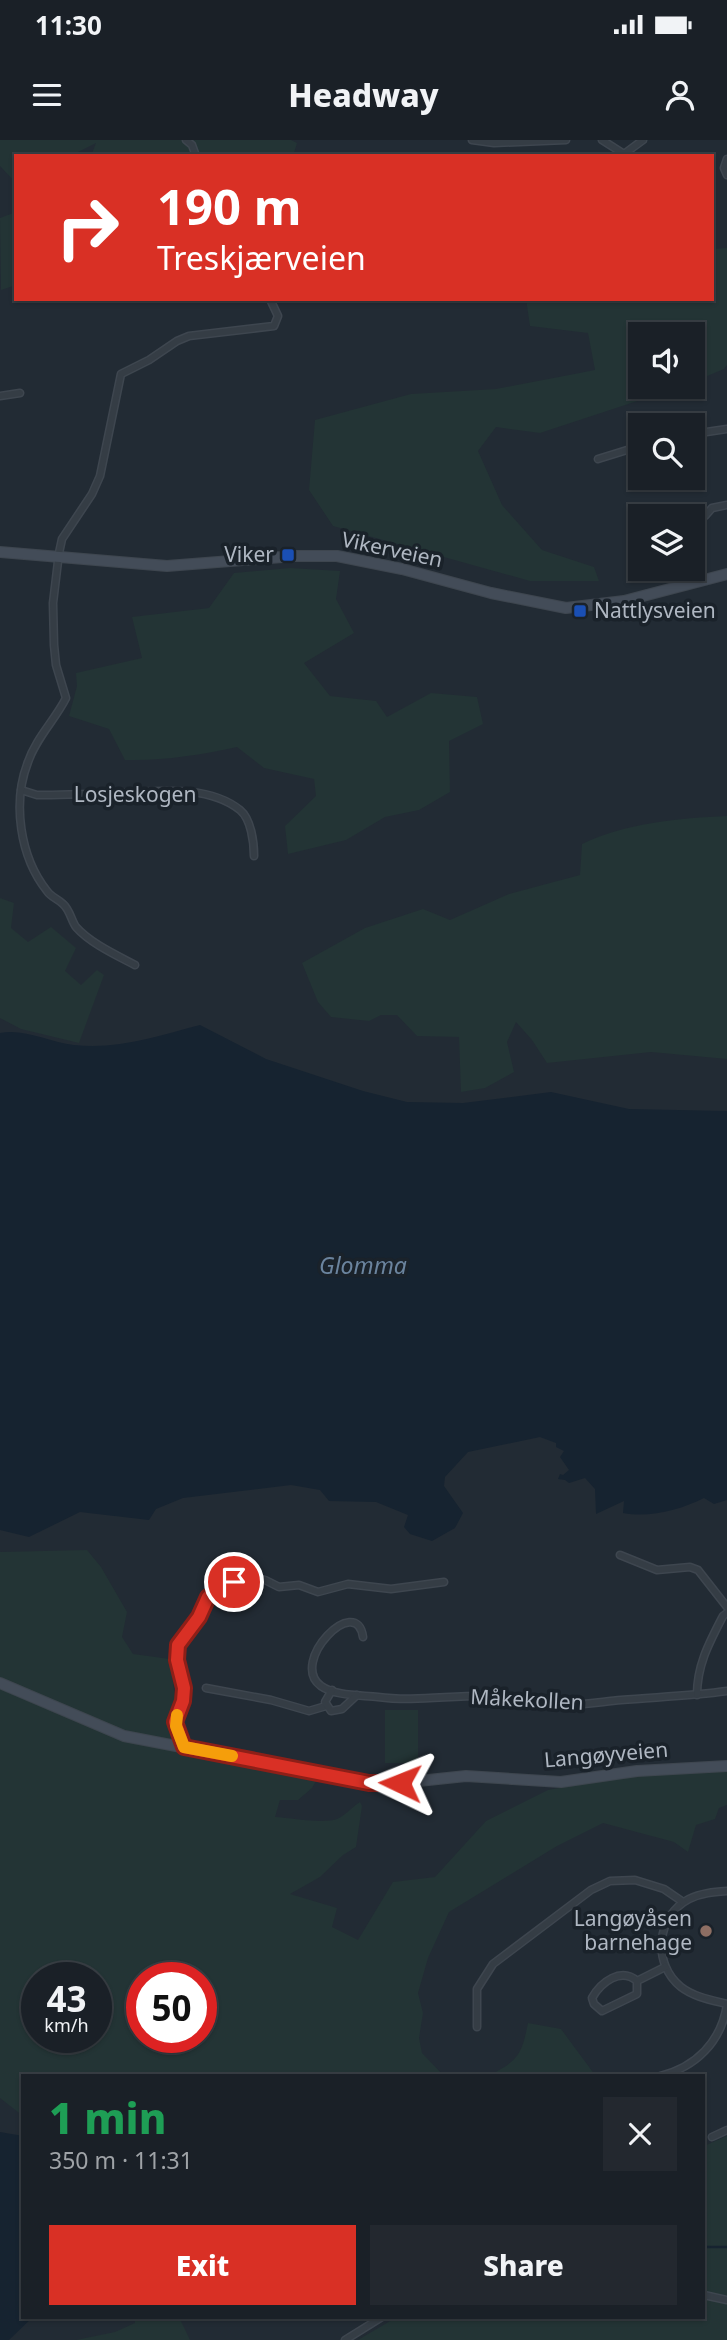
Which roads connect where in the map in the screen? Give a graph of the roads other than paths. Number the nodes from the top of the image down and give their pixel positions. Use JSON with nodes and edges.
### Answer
{"nodes":[{"id":1,"x":472,"y":140,"type":"edge"},
{"id":2,"x":566,"y":140,"type":"edge"},
{"id":3,"x":602,"y":140,"type":"edge"},
{"id":4,"x":643,"y":140,"type":"edge"},
{"id":5,"x":623,"y":154,"type":"edge"},
{"id":6,"x":625,"y":154,"type":"edge"},
{"id":7,"x":727,"y":159,"type":"edge"},
{"id":8,"x":727,"y":175,"type":"edge"},
{"id":9,"x":272,"y":301,"type":"edge"},
{"id":10,"x":20,"y":393,"type":"dead end"},
{"id":11,"x":0,"y":396,"type":"edge"},
{"id":12,"x":727,"y":429,"type":"edge"},
{"id":13,"x":705,"y":432,"type":"edge"},
{"id":14,"x":628,"y":450,"type":"edge"},
{"id":15,"x":598,"y":459,"type":"dead end"},
{"id":16,"x":727,"y":505,"type":"edge"},
{"id":17,"x":705,"y":516,"type":"dead end"},
{"id":18,"x":0,"y":552,"type":"edge"},
{"id":19,"x":58,"y":558,"type":"junction"},
{"id":20,"x":727,"y":574,"type":"edge"},
{"id":21,"x":21,"y":790,"type":"junction"},
{"id":22,"x":254,"y":856,"type":"dead end"},
{"id":23,"x":135,"y":965,"type":"dead end"},
{"id":24,"x":620,"y":1555,"type":"dead end"},
{"id":25,"x":444,"y":1582,"type":"dead end"},
{"id":26,"x":727,"y":1606,"type":"edge"},
{"id":27,"x":727,"y":1613,"type":"edge"},
{"id":28,"x":363,"y":1637,"type":"dead end"},
{"id":29,"x":0,"y":1683,"type":"edge"},
{"id":30,"x":206,"y":1688,"type":"dead end"},
{"id":31,"x":332,"y":1690,"type":"junction"},
{"id":32,"x":727,"y":1691,"type":"edge"},
{"id":33,"x":358,"y":1695,"type":"junction"},
{"id":34,"x":697,"y":1695,"type":"junction"},
{"id":35,"x":326,"y":1706,"type":"junction"},
{"id":36,"x":184,"y":1747,"type":"junction"},
{"id":37,"x":727,"y":1766,"type":"edge"},
{"id":38,"x":727,"y":1891,"type":"edge"},
{"id":39,"x":683,"y":1902,"type":"junction"},
{"id":40,"x":665,"y":1967,"type":"junction"},
{"id":41,"x":637,"y":1981,"type":"junction"},
{"id":42,"x":727,"y":2005,"type":"edge"},
{"id":43,"x":477,"y":2027,"type":"dead end"},
{"id":44,"x":665,"y":2074,"type":"edge"},
{"id":45,"x":727,"y":2130,"type":"edge"},
{"id":46,"x":712,"y":2137,"type":"dead end"},
{"id":47,"x":705,"y":2295,"type":"edge"},
{"id":48,"x":727,"y":2300,"type":"edge"},
{"id":49,"x":379,"y":2319,"type":"edge"},
{"id":50,"x":345,"y":2340,"type":"edge"}],
"edges":[{"from":1,"to":2,"type":"street"},
{"from":3,"to":5,"type":"street"},
{"from":4,"to":6,"type":"street"},
{"from":7,"to":8,"type":"street"},
{"from":9,"to":19,"type":"street"},
{"from":10,"to":11,"type":"street"},
{"from":12,"to":13,"type":"street"},
{"from":14,"to":15,"type":"street"},
{"from":16,"to":17,"type":"street"},
{"from":18,"to":19,"type":"main road","name":"Vikerveien"},
{"from":19,"to":20,"type":"main road","name":"Vikerveien"},
{"from":19,"to":21,"type":"street"},
{"from":21,"to":22,"type":"street","name":"Losjeskogen"},
{"from":21,"to":23,"type":"street"},
{"from":24,"to":26,"type":"street"},
{"from":25,"to":36,"type":"street"},
{"from":27,"to":34,"type":"street"},
{"from":28,"to":31,"type":"street"},
{"from":29,"to":36,"type":"main road","name":"Langøyveien"},
{"from":30,"to":35,"type":"street"},
{"from":31,"to":33,"type":"street","name":"Måkekollen"},
{"from":31,"to":35,"type":"street"},
{"from":32,"to":34,"type":"street","name":"Måkekollen"},
{"from":33,"to":34,"type":"street","name":"Måkekollen"},
{"from":33,"to":35,"type":"street"},
{"from":36,"to":37,"type":"main road","name":"Langøyveien"},
{"from":38,"to":39,"type":"street"},
{"from":39,"to":40,"type":"street"},
{"from":39,"to":43,"type":"street"},
{"from":40,"to":41,"type":"street"},
{"from":40,"to":42,"type":"street"},
{"from":41,"to":41,"type":"street"},
{"from":42,"to":44,"type":"street"},
{"from":45,"to":46,"type":"street"},
{"from":47,"to":48,"type":"street"},
{"from":49,"to":50,"type":"street"}]}
